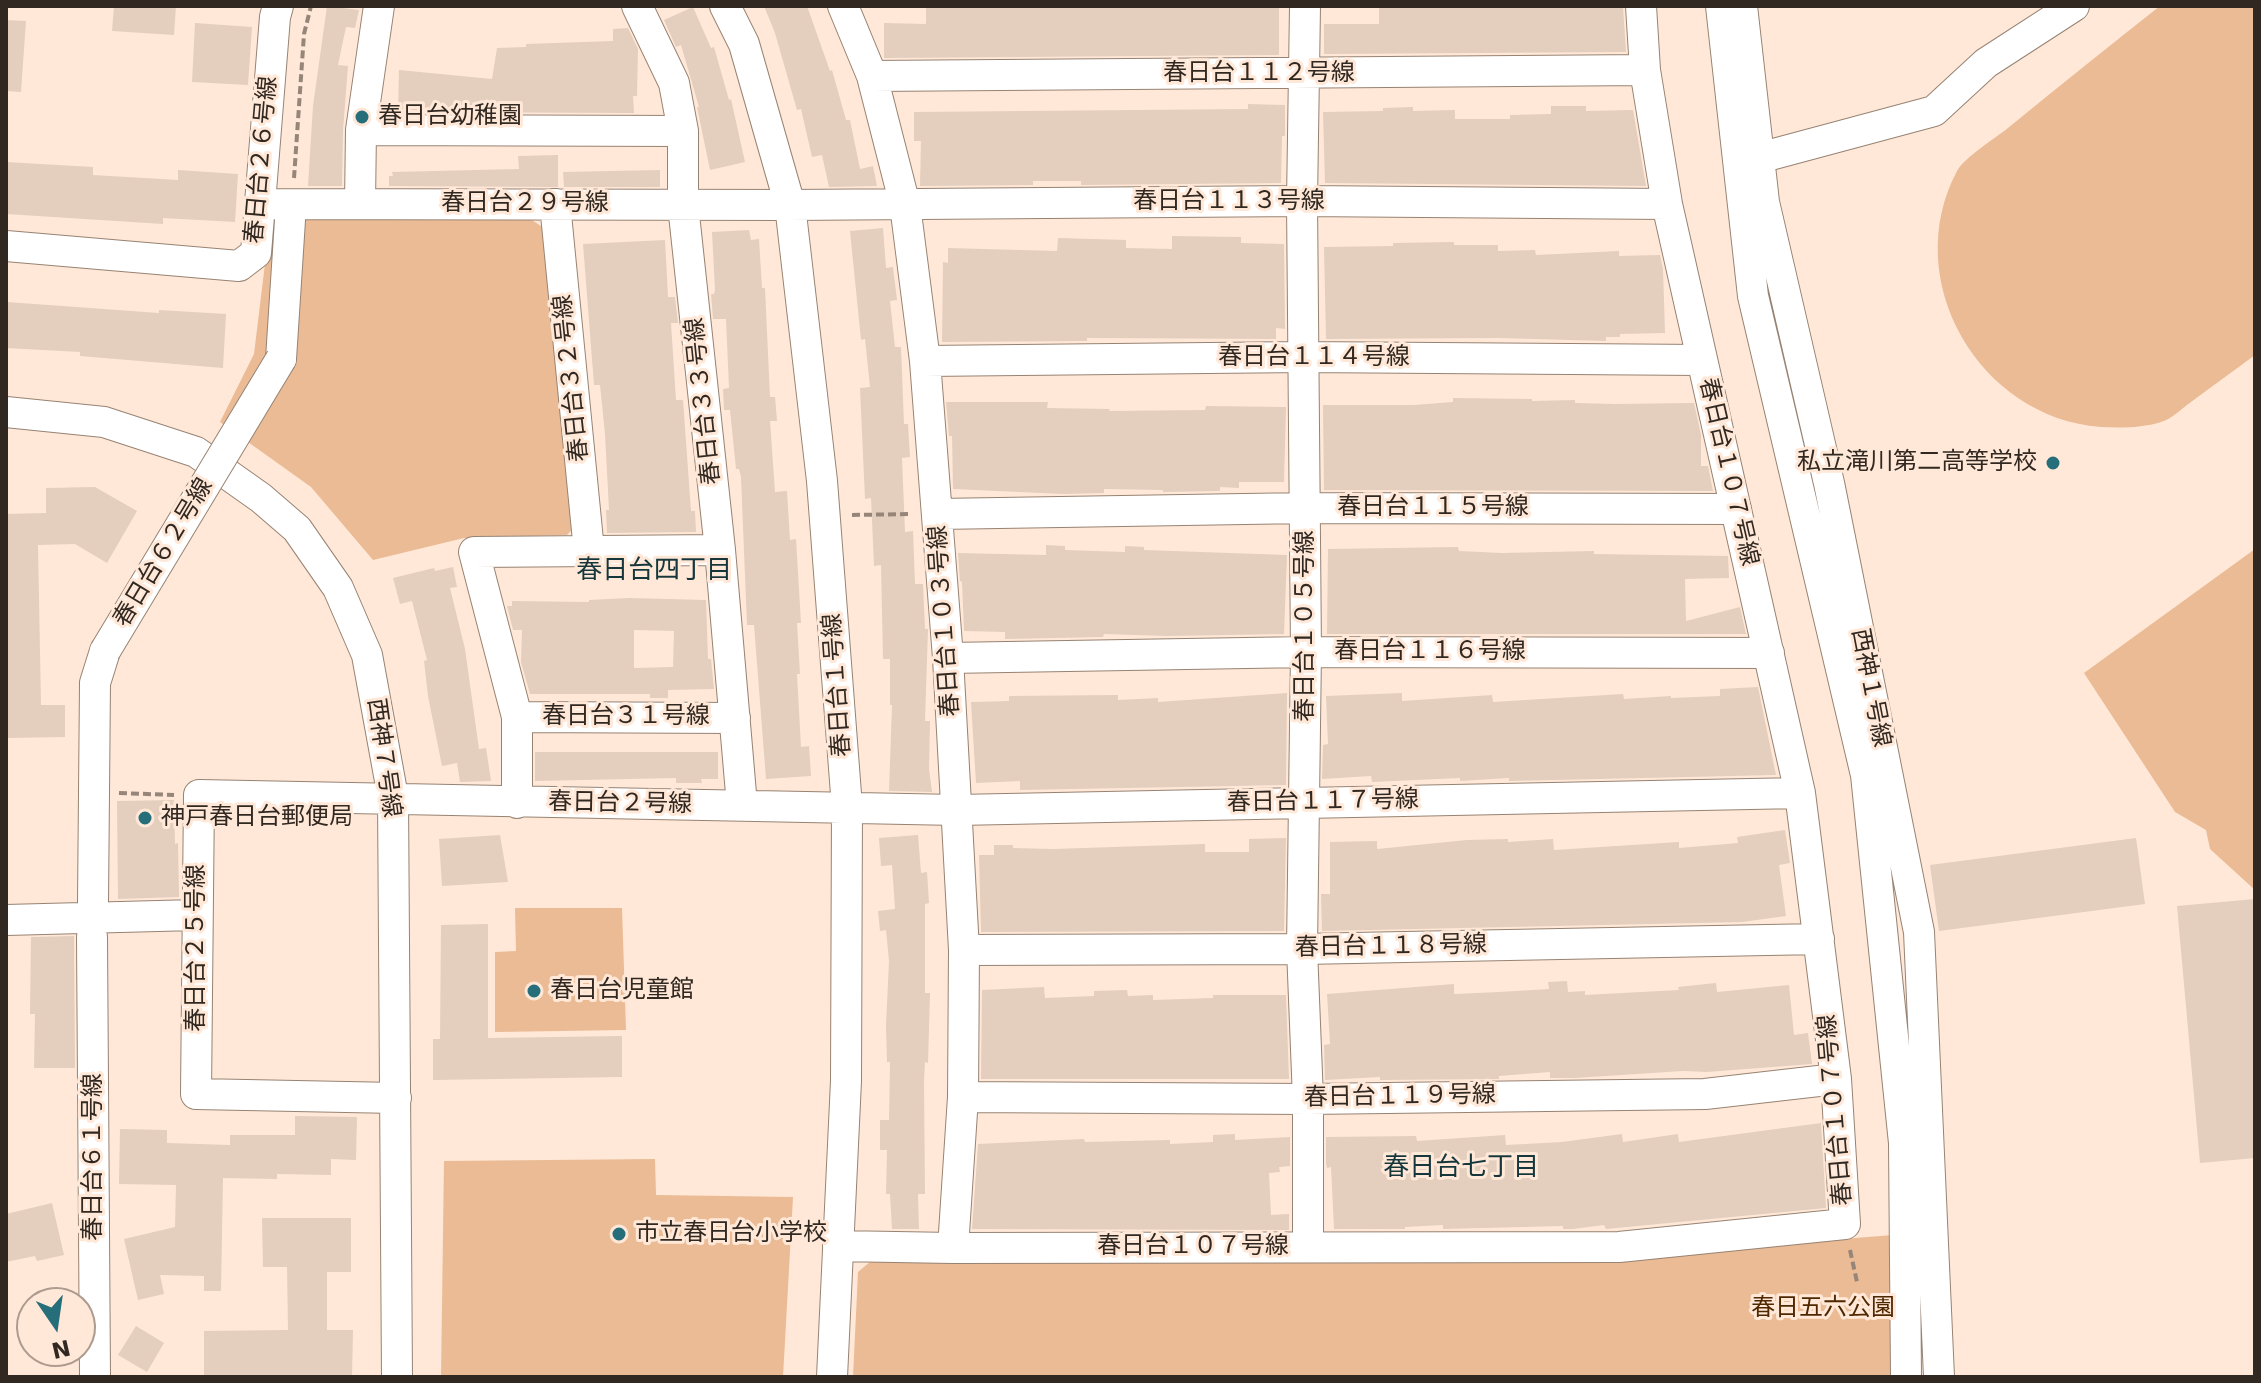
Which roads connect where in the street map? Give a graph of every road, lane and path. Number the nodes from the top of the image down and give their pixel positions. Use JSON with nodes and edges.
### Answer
{"nodes":[{"id":1,"x":311,"y":6,"type":"edge"},
{"id":2,"x":379,"y":6,"type":"edge"},
{"id":3,"x":637,"y":6,"type":"edge"},
{"id":4,"x":725,"y":6,"type":"edge"},
{"id":5,"x":843,"y":6,"type":"edge"},
{"id":6,"x":1305,"y":6,"type":"edge"},
{"id":7,"x":1641,"y":6,"type":"edge"},
{"id":8,"x":1721,"y":6,"type":"edge"},
{"id":9,"x":1742,"y":6,"type":"edge"},
{"id":10,"x":2074,"y":6,"type":"edge"},
{"id":11,"x":271,"y":10,"type":"edge"},
{"id":12,"x":1645,"y":70,"type":"junction"},
{"id":13,"x":1305,"y":74,"type":"junction"},
{"id":14,"x":872,"y":76,"type":"junction"},
{"id":15,"x":361,"y":130,"type":"junction"},
{"id":16,"x":683,"y":131,"type":"junction"},
{"id":17,"x":1759,"y":158,"type":"junction"},
{"id":18,"x":1302,"y":201,"type":"junction"},
{"id":19,"x":360,"y":203,"type":"junction"},
{"id":20,"x":260,"y":204,"type":"junction"},
{"id":21,"x":555,"y":204,"type":"junction"},
{"id":22,"x":1667,"y":204,"type":"junction"},
{"id":23,"x":683,"y":205,"type":"junction"},
{"id":24,"x":790,"y":205,"type":"junction"},
{"id":25,"x":905,"y":205,"type":"junction"},
{"id":26,"x":291,"y":211,"type":"junction"},
{"id":27,"x":6,"y":246,"type":"edge"},
{"id":28,"x":1303,"y":357,"type":"junction"},
{"id":29,"x":1702,"y":360,"type":"junction"},
{"id":30,"x":925,"y":361,"type":"junction"},
{"id":31,"x":6,"y":412,"type":"edge"},
{"id":32,"x":1306,"y":508,"type":"junction"},
{"id":33,"x":1736,"y":509,"type":"junction"},
{"id":34,"x":938,"y":514,"type":"junction"},
{"id":35,"x":824,"y":515,"type":"junction"},
{"id":36,"x":720,"y":550,"type":"junction"},
{"id":37,"x":589,"y":551,"type":"junction"},
{"id":38,"x":1306,"y":652,"type":"junction"},
{"id":39,"x":1769,"y":653,"type":"junction"},
{"id":40,"x":948,"y":658,"type":"junction"},
{"id":41,"x":517,"y":717,"type":"junction"},
{"id":42,"x":735,"y":718,"type":"junction"},
{"id":43,"x":93,"y":793,"type":"junction"},
{"id":44,"x":1800,"y":793,"type":"junction"},
{"id":45,"x":199,"y":795,"type":"junction"},
{"id":46,"x":393,"y":797,"type":"junction"},
{"id":47,"x":1306,"y":802,"type":"junction"},
{"id":48,"x":517,"y":803,"type":"junction"},
{"id":49,"x":742,"y":805,"type":"junction"},
{"id":50,"x":847,"y":807,"type":"junction"},
{"id":51,"x":957,"y":810,"type":"junction"},
{"id":52,"x":93,"y":902,"type":"dead end"},
{"id":53,"x":196,"y":915,"type":"junction"},
{"id":54,"x":6,"y":920,"type":"edge"},
{"id":55,"x":92,"y":937,"type":"dead end"},
{"id":56,"x":1819,"y":939,"type":"junction"},
{"id":57,"x":1302,"y":949,"type":"junction"},
{"id":58,"x":964,"y":950,"type":"junction"},
{"id":59,"x":1836,"y":1079,"type":"junction"},
{"id":60,"x":963,"y":1097,"type":"junction"},
{"id":61,"x":396,"y":1098,"type":"junction"},
{"id":62,"x":1308,"y":1099,"type":"junction"},
{"id":63,"x":1845,"y":1224,"type":"junction"},
{"id":64,"x":838,"y":1246,"type":"junction"},
{"id":65,"x":1308,"y":1246,"type":"junction"},
{"id":66,"x":953,"y":1248,"type":"junction"},
{"id":67,"x":1857,"y":1282,"type":"dead end"},
{"id":68,"x":95,"y":1377,"type":"edge"},
{"id":69,"x":397,"y":1377,"type":"edge"},
{"id":70,"x":832,"y":1377,"type":"edge"},
{"id":71,"x":1906,"y":1377,"type":"edge"},
{"id":72,"x":1939,"y":1377,"type":"edge"}],
"edges":[{"from":1,"to":26,"type":"path"},
{"from":2,"to":15,"type":"street"},
{"from":3,"to":16,"type":"street","name":"春日台３３号線"},
{"from":4,"to":24,"type":"street","name":"春日台１号線"},
{"from":5,"to":14,"type":"street","name":"春日台１０３号線"},
{"from":6,"to":13,"type":"street","name":"春日台１０５号線"},
{"from":7,"to":12,"type":"street","name":"春日台１０７号線"},
{"from":8,"to":71,"type":"street","name":"西神１号線"},
{"from":9,"to":17,"type":"street","name":"西神１号線"},
{"from":10,"to":17,"type":"street"},
{"from":11,"to":20,"type":"street","name":"春日台２６号線"},
{"from":12,"to":13,"type":"street","name":"春日台１１２号線"},
{"from":12,"to":22,"type":"street","name":"春日台１０７号線"},
{"from":13,"to":14,"type":"street","name":"春日台１１２号線"},
{"from":13,"to":18,"type":"street","name":"春日台１０５号線"},
{"from":14,"to":25,"type":"street","name":"春日台１０３号線"},
{"from":15,"to":16,"type":"street"},
{"from":15,"to":19,"type":"street"},
{"from":16,"to":23,"type":"street","name":"春日台３３号線"},
{"from":17,"to":72,"type":"street","name":"西神１号線"},
{"from":18,"to":22,"type":"street","name":"春日台１１３号線"},
{"from":18,"to":25,"type":"street","name":"春日台１１３号線"},
{"from":18,"to":28,"type":"street","name":"春日台１０５号線"},
{"from":19,"to":21,"type":"street","name":"春日台２９号線"},
{"from":19,"to":26,"type":"street","name":"春日台２９号線"},
{"from":20,"to":26,"type":"street","name":"春日台２９号線"},
{"from":20,"to":27,"type":"street","name":"春日台２６号線"},
{"from":21,"to":23,"type":"street","name":"春日台２９号線"},
{"from":21,"to":37,"type":"street","name":"春日台３２号線"},
{"from":22,"to":29,"type":"street","name":"春日台１０７号線"},
{"from":23,"to":24,"type":"street","name":"春日台２９号線"},
{"from":23,"to":36,"type":"street","name":"春日台３３号線"},
{"from":24,"to":25,"type":"street","name":"春日台１１３号線"},
{"from":24,"to":35,"type":"street","name":"春日台１号線"},
{"from":25,"to":30,"type":"street","name":"春日台１０３号線"},
{"from":26,"to":43,"type":"street","name":"春日台６２号線","bridge":true},
{"from":28,"to":29,"type":"street","name":"春日台１１４号線"},
{"from":28,"to":30,"type":"street","name":"春日台１１４号線"},
{"from":28,"to":32,"type":"street","name":"春日台１０５号線"},
{"from":29,"to":33,"type":"street","name":"春日台１０７号線"},
{"from":30,"to":34,"type":"street","name":"春日台１０３号線"},
{"from":31,"to":46,"type":"street","name":"西神７号線"},
{"from":32,"to":33,"type":"street","name":"春日台１１５号線"},
{"from":32,"to":34,"type":"street","name":"春日台１１５号線"},
{"from":32,"to":38,"type":"street","name":"春日台１０５号線"},
{"from":33,"to":39,"type":"street","name":"春日台１０７号線"},
{"from":34,"to":35,"type":"path"},
{"from":34,"to":40,"type":"street","name":"春日台１０３号線"},
{"from":35,"to":50,"type":"street","name":"春日台１号線"},
{"from":36,"to":37,"type":"street"},
{"from":36,"to":42,"type":"street","name":"春日台３３号線"},
{"from":37,"to":41,"type":"street"},
{"from":38,"to":39,"type":"street","name":"春日台１１６号線"},
{"from":38,"to":40,"type":"street","name":"春日台１１６号線"},
{"from":38,"to":47,"type":"street","name":"春日台１０５号線"},
{"from":39,"to":44,"type":"street","name":"春日台１０７号線"},
{"from":40,"to":51,"type":"street","name":"春日台１０３号線"},
{"from":41,"to":42,"type":"street","name":"春日台３１号線"},
{"from":41,"to":48,"type":"street"},
{"from":42,"to":49,"type":"street","name":"春日台３３号線"},
{"from":43,"to":45,"type":"path"},
{"from":43,"to":52,"type":"street","name":"春日台６２号線"},
{"from":44,"to":47,"type":"street","name":"春日台１１７号線"},
{"from":44,"to":56,"type":"street","name":"春日台１０７号線"},
{"from":45,"to":46,"type":"street"},
{"from":45,"to":53,"type":"street","name":"春日台２５号線"},
{"from":46,"to":48,"type":"street","name":"春日台２号線"},
{"from":46,"to":61,"type":"street","name":"西神７号線"},
{"from":47,"to":51,"type":"street","name":"春日台１１７号線"},
{"from":47,"to":57,"type":"street","name":"春日台１０５号線"},
{"from":48,"to":49,"type":"street","name":"春日台２号線"},
{"from":49,"to":50,"type":"street","name":"春日台２号線"},
{"from":50,"to":51,"type":"street","name":"春日台１１７号線"},
{"from":50,"to":64,"type":"street","name":"春日台１号線"},
{"from":51,"to":58,"type":"street","name":"春日台１０３号線"},
{"from":53,"to":54,"type":"street"},
{"from":53,"to":61,"type":"street","name":"春日台２５号線"},
{"from":55,"to":68,"type":"street","name":"春日台６１号線"},
{"from":56,"to":57,"type":"street","name":"春日台１１８号線"},
{"from":56,"to":59,"type":"street","name":"春日台１０７号線"},
{"from":57,"to":58,"type":"street","name":"春日台１１８号線"},
{"from":57,"to":62,"type":"street","name":"春日台１０５号線"},
{"from":58,"to":60,"type":"street","name":"春日台１０３号線"},
{"from":59,"to":62,"type":"street","name":"春日台１１９号線"},
{"from":59,"to":63,"type":"street","name":"春日台１０７号線"},
{"from":60,"to":62,"type":"street","name":"春日台１１９号線"},
{"from":60,"to":66,"type":"street","name":"春日台１０３号線"},
{"from":61,"to":69,"type":"street","name":"西神７号線"},
{"from":62,"to":65,"type":"street","name":"春日台１０５号線"},
{"from":63,"to":65,"type":"street","name":"春日台１０７号線"},
{"from":63,"to":67,"type":"path"},
{"from":64,"to":66,"type":"street","name":"春日台１０７号線"},
{"from":64,"to":70,"type":"street","name":"春日台１号線"},
{"from":65,"to":66,"type":"street","name":"春日台１０７号線"}]}
